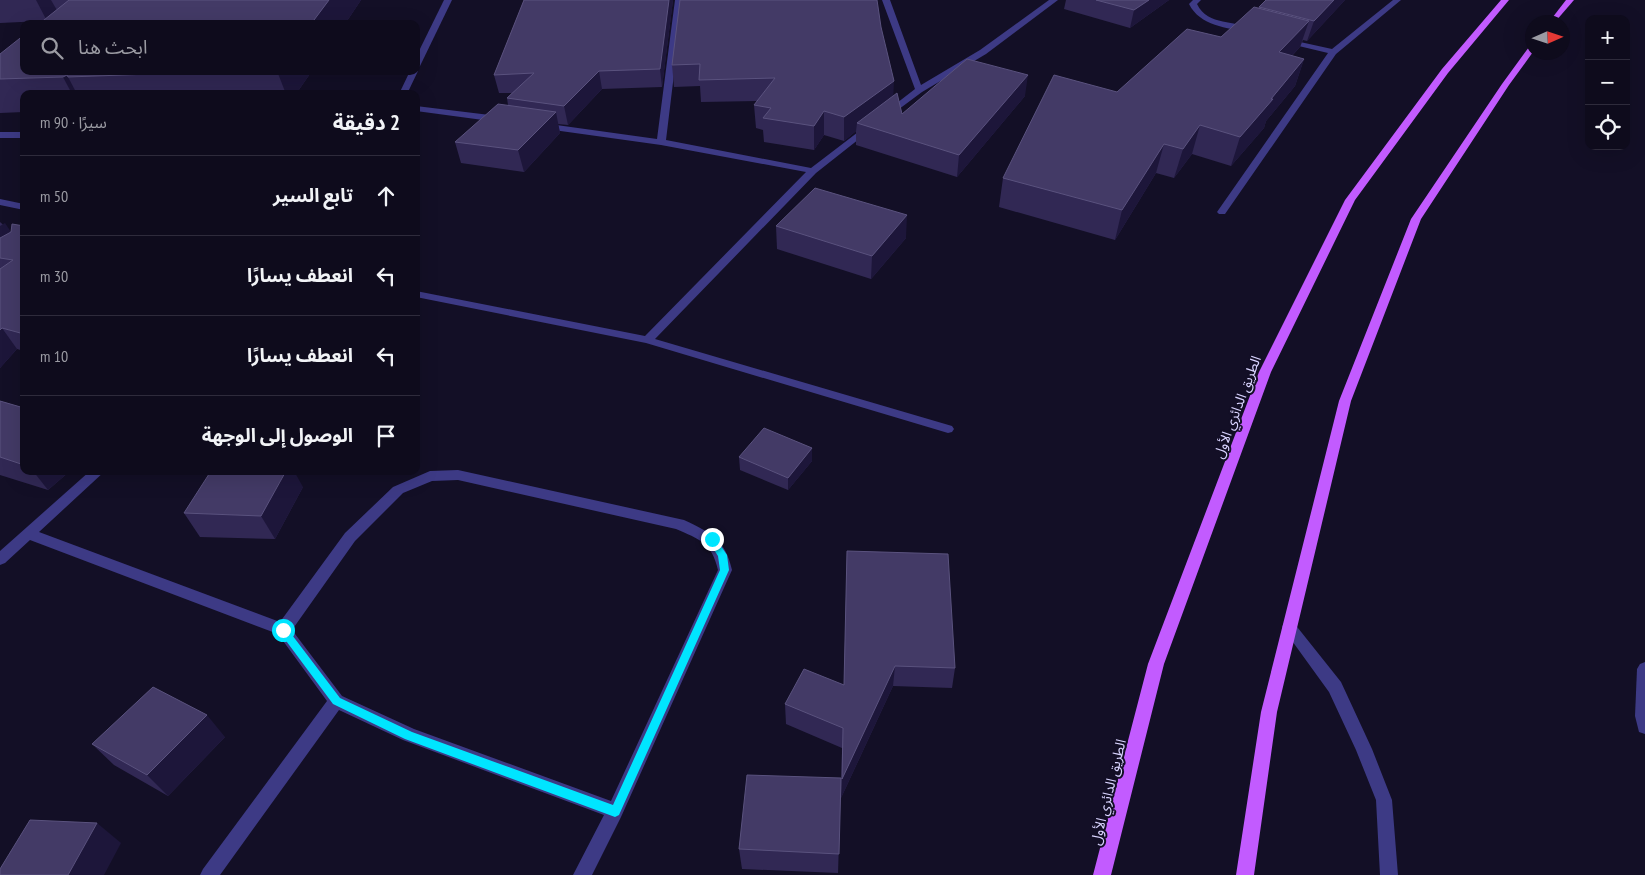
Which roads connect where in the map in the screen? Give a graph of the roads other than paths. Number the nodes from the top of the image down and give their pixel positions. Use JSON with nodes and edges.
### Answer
{"nodes":[{"id":1,"x":448,"y":0,"type":"edge"},
{"id":2,"x":679,"y":0,"type":"edge"},
{"id":3,"x":886,"y":0,"type":"edge"},
{"id":4,"x":1054,"y":0,"type":"edge"},
{"id":5,"x":1197,"y":0,"type":"edge"},
{"id":6,"x":1397,"y":0,"type":"edge"},
{"id":7,"x":1505,"y":0,"type":"edge"},
{"id":8,"x":1570,"y":0,"type":"edge"},
{"id":9,"x":1558,"y":15,"type":"edge"},
{"id":10,"x":1256,"y":32,"type":"edge"},
{"id":11,"x":1276,"y":37,"type":"edge"},
{"id":12,"x":1333,"y":52,"type":"junction"},
{"id":13,"x":420,"y":58,"type":"edge"},
{"id":14,"x":1525,"y":58,"type":"edge"},
{"id":15,"x":412,"y":75,"type":"edge"},
{"id":16,"x":405,"y":90,"type":"edge"},
{"id":17,"x":919,"y":90,"type":"junction"},
{"id":18,"x":420,"y":109,"type":"edge"},
{"id":19,"x":504,"y":120,"type":"edge"},
{"id":20,"x":534,"y":124,"type":"edge"},
{"id":21,"x":20,"y":134,"type":"edge"},
{"id":22,"x":0,"y":135,"type":"edge"},
{"id":23,"x":661,"y":142,"type":"junction"},
{"id":24,"x":813,"y":171,"type":"junction"},
{"id":25,"x":0,"y":202,"type":"edge"},
{"id":26,"x":20,"y":207,"type":"edge"},
{"id":27,"x":1222,"y":212,"type":"dead end"},
{"id":28,"x":420,"y":295,"type":"edge"},
{"id":29,"x":646,"y":340,"type":"junction"},
{"id":30,"x":948,"y":429,"type":"dead end"},
{"id":31,"x":95,"y":475,"type":"edge"},
{"id":32,"x":29,"y":534,"type":"junction"},
{"id":33,"x":0,"y":559,"type":"edge"},
{"id":34,"x":1289,"y":627,"type":"junction"},
{"id":35,"x":283,"y":630,"type":"junction"},
{"id":36,"x":1645,"y":669,"type":"edge"},
{"id":37,"x":336,"y":701,"type":"junction"},
{"id":38,"x":1645,"y":728,"type":"edge"},
{"id":39,"x":615,"y":812,"type":"junction"},
{"id":40,"x":209,"y":875,"type":"edge"},
{"id":41,"x":582,"y":875,"type":"edge"},
{"id":42,"x":1102,"y":875,"type":"edge"},
{"id":43,"x":1245,"y":875,"type":"edge"},
{"id":44,"x":1389,"y":875,"type":"edge"}],
"edges":[{"from":1,"to":13,"type":"street"},
{"from":2,"to":23,"type":"street"},
{"from":3,"to":17,"type":"street"},
{"from":4,"to":17,"type":"street"},
{"from":5,"to":10,"type":"street"},
{"from":6,"to":12,"type":"street"},
{"from":7,"to":42,"type":"main road","name":"الطريق الدائري الأول"},
{"from":8,"to":9,"type":"main road"},
{"from":11,"to":12,"type":"street"},
{"from":12,"to":27,"type":"street"},
{"from":14,"to":34,"type":"main road"},
{"from":15,"to":16,"type":"street"},
{"from":17,"to":24,"type":"street"},
{"from":18,"to":19,"type":"street"},
{"from":20,"to":23,"type":"street"},
{"from":21,"to":22,"type":"street"},
{"from":23,"to":24,"type":"street"},
{"from":24,"to":29,"type":"street"},
{"from":25,"to":26,"type":"street"},
{"from":28,"to":29,"type":"street"},
{"from":29,"to":30,"type":"street"},
{"from":31,"to":32,"type":"street"},
{"from":32,"to":33,"type":"street"},
{"from":32,"to":35,"type":"street"},
{"from":34,"to":43,"type":"main road"},
{"from":34,"to":44,"type":"street"},
{"from":35,"to":37,"type":"street"},
{"from":35,"to":39,"type":"street"},
{"from":36,"to":38,"type":"street"},
{"from":37,"to":39,"type":"street"},
{"from":37,"to":40,"type":"street"},
{"from":39,"to":41,"type":"street"}]}
